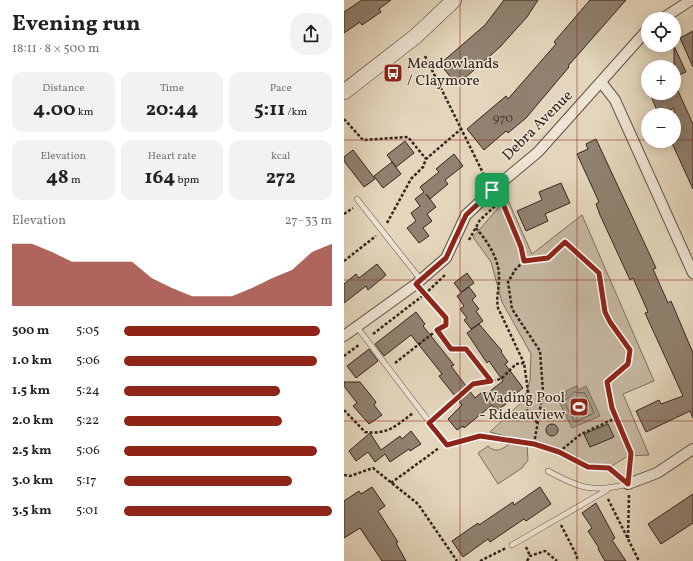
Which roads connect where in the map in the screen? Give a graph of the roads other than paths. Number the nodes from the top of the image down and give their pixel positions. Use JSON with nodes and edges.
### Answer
{"nodes":[{"id":1,"x":454,"y":0,"type":"edge"},
{"id":2,"x":691,"y":0,"type":"edge"},
{"id":3,"x":673,"y":12,"type":"edge"},
{"id":4,"x":641,"y":37,"type":"edge"},
{"id":5,"x":601,"y":82,"type":"junction"},
{"id":6,"x":344,"y":92,"type":"edge"},
{"id":7,"x":357,"y":199,"type":"dead end"},
{"id":8,"x":693,"y":273,"type":"edge"},
{"id":9,"x":418,"y":282,"type":"junction"},
{"id":10,"x":357,"y":327,"type":"junction"},
{"id":11,"x":344,"y":336,"type":"edge"},
{"id":12,"x":447,"y":445,"type":"road end"},
{"id":13,"x":693,"y":449,"type":"edge"},
{"id":14,"x":548,"y":471,"type":"dead end"},
{"id":15,"x":628,"y":484,"type":"joint"},
{"id":16,"x":607,"y":490,"type":"junction"},
{"id":17,"x":512,"y":545,"type":"road end"}],
"edges":[{"from":1,"to":6,"type":"main road"},
{"from":2,"to":3,"type":"street"},
{"from":4,"to":5,"type":"street","name":"Debra Avenue"},
{"from":5,"to":8,"type":"street"},
{"from":5,"to":9,"type":"street","name":"Debra Avenue"},
{"from":7,"to":9,"type":"lane"},
{"from":9,"to":10,"type":"street","name":"Debra Avenue"},
{"from":10,"to":11,"type":"street","name":"Debra Avenue"},
{"from":10,"to":12,"type":"lane"},
{"from":13,"to":15,"type":"street"},
{"from":14,"to":16,"type":"lane"},
{"from":15,"to":16,"type":"lane"},
{"from":16,"to":17,"type":"lane"}]}
